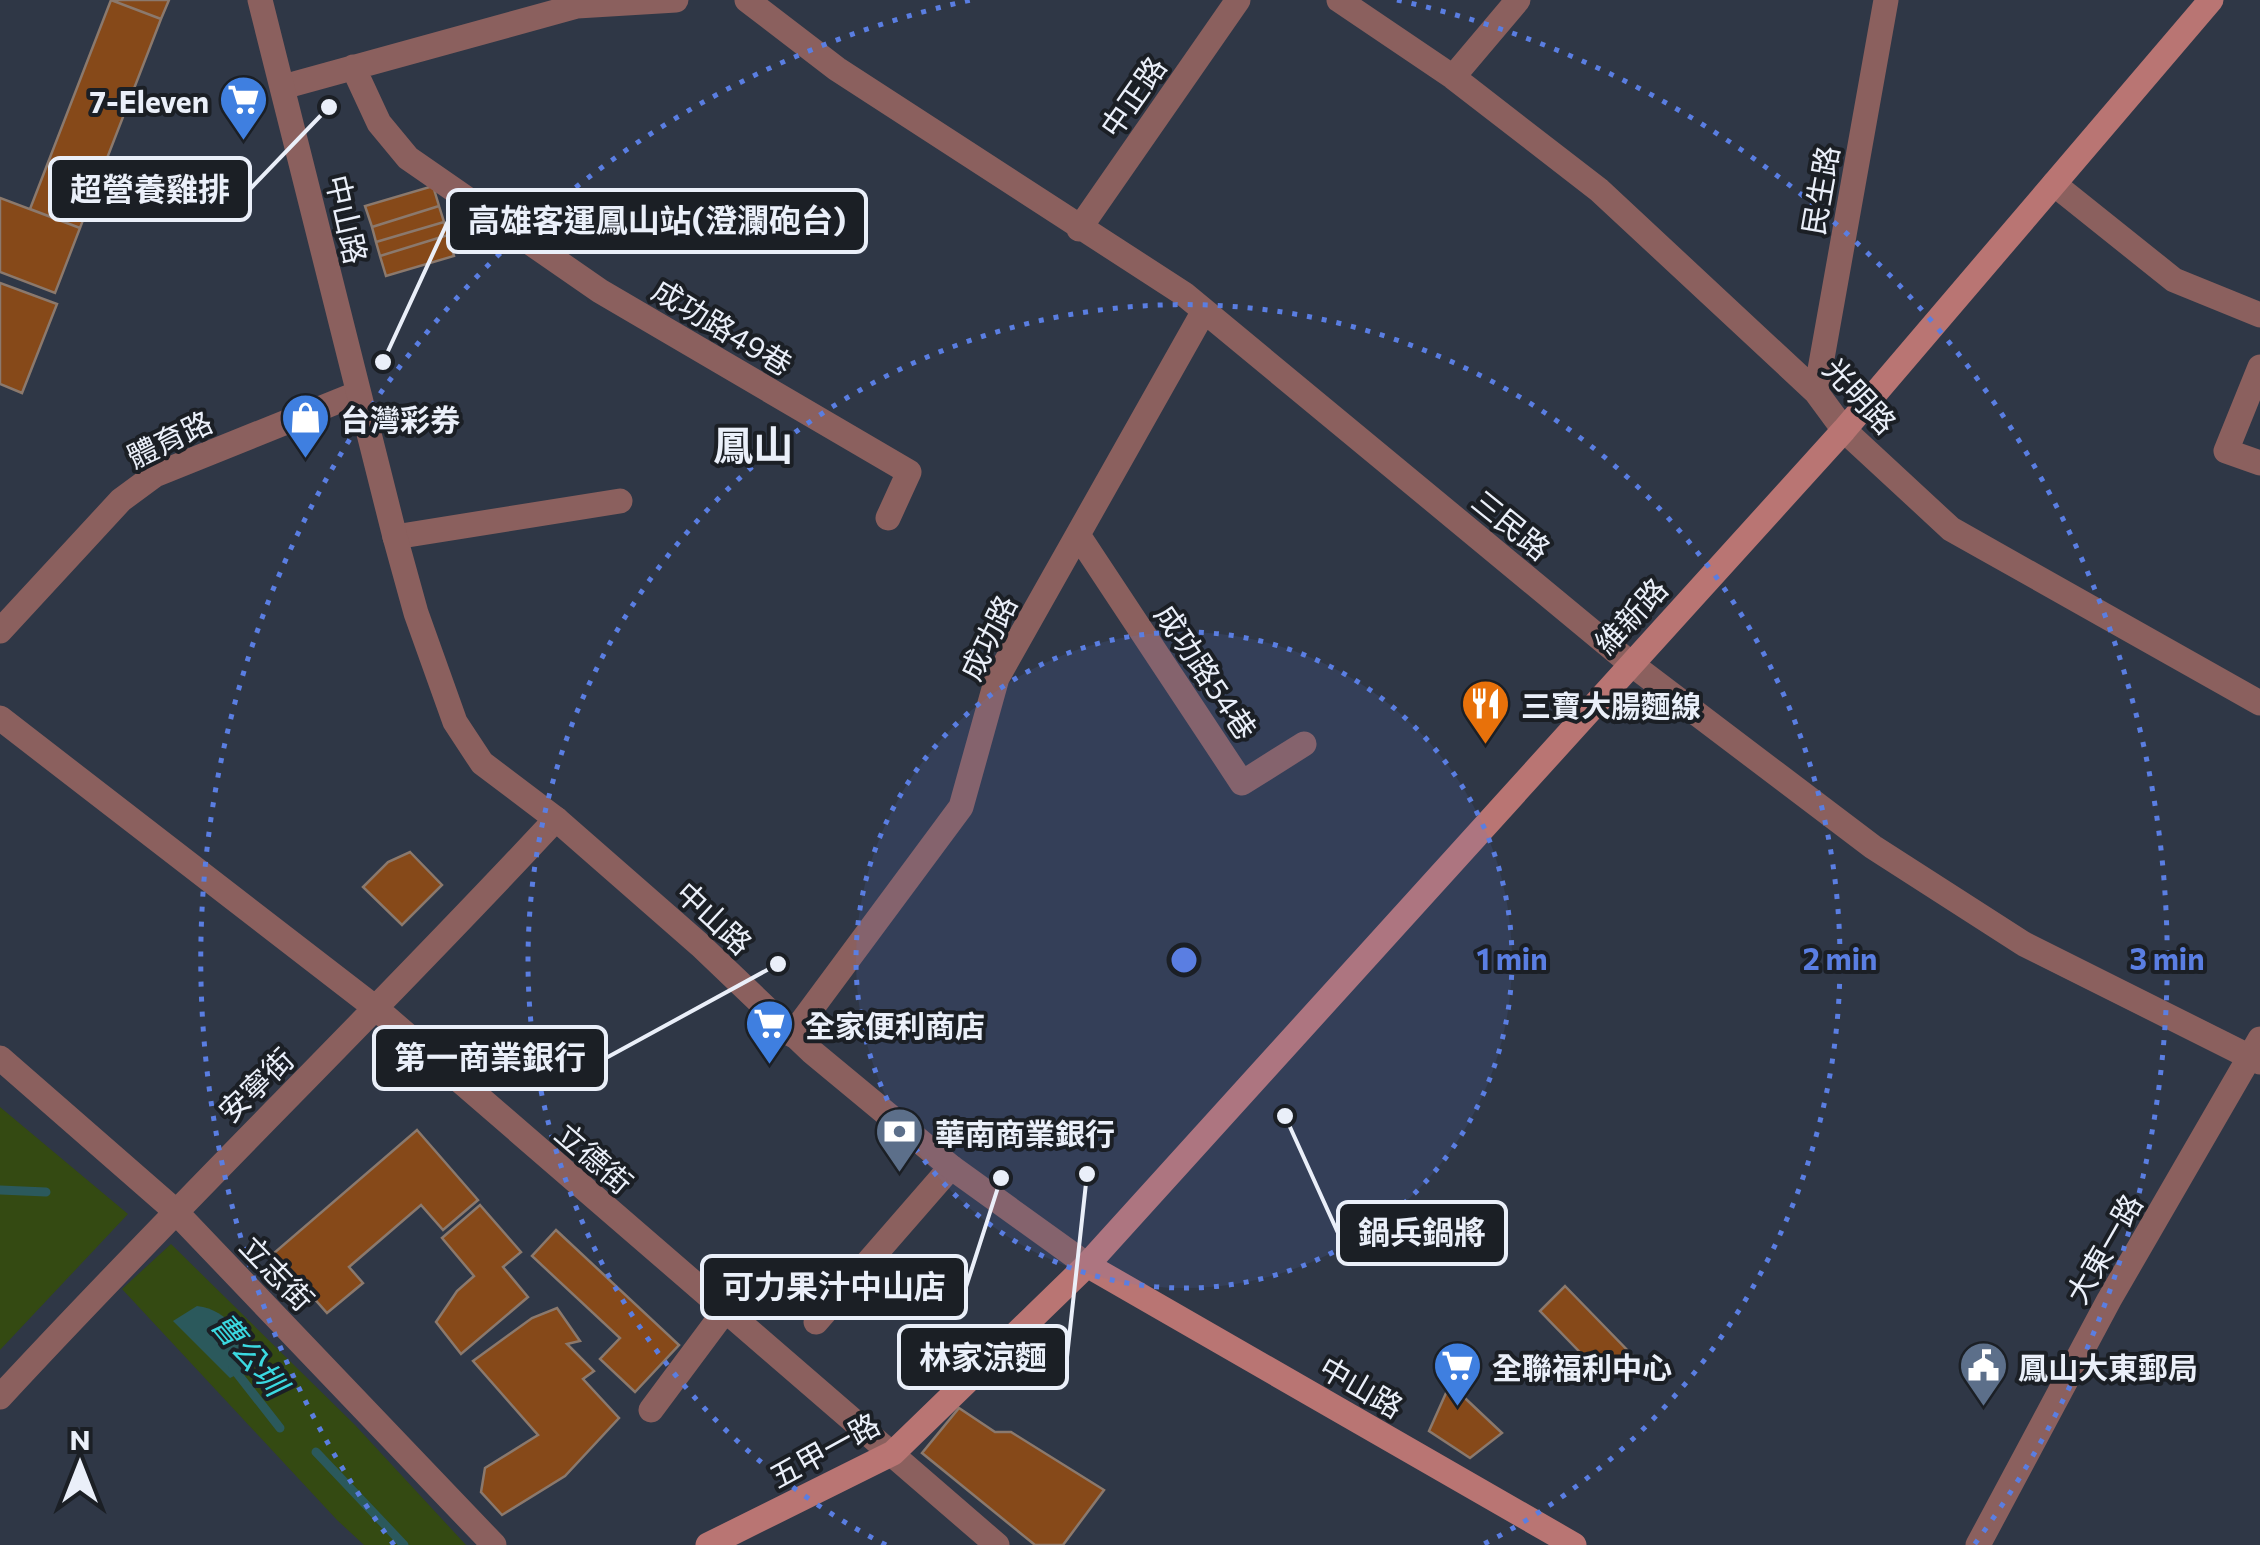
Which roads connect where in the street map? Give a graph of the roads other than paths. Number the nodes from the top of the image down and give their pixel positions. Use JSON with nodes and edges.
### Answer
{"nodes":[{"id":1,"x":260,"y":0,"type":"edge"},
{"id":2,"x":647,"y":0,"type":"edge"},
{"id":3,"x":676,"y":0,"type":"edge"},
{"id":4,"x":747,"y":0,"type":"edge"},
{"id":5,"x":1238,"y":0,"type":"edge"},
{"id":6,"x":1339,"y":0,"type":"edge"},
{"id":7,"x":1518,"y":0,"type":"edge"},
{"id":8,"x":1886,"y":0,"type":"edge"},
{"id":9,"x":2211,"y":0,"type":"edge"},
{"id":10,"x":354,"y":67,"type":"junction"},
{"id":11,"x":1453,"y":77,"type":"junction"},
{"id":12,"x":283,"y":86,"type":"junction"},
{"id":13,"x":2054,"y":184,"type":"junction"},
{"id":14,"x":1079,"y":228,"type":"junction"},
{"id":15,"x":1204,"y":311,"type":"junction"},
{"id":16,"x":2260,"y":315,"type":"edge"},
{"id":17,"x":2260,"y":367,"type":"edge"},
{"id":18,"x":1816,"y":392,"type":"junction"},
{"id":19,"x":356,"y":394,"type":"junction"},
{"id":20,"x":1844,"y":430,"type":"junction"},
{"id":21,"x":2260,"y":463,"type":"edge"},
{"id":22,"x":620,"y":501,"type":"dead end"},
{"id":23,"x":888,"y":518,"type":"dead end"},
{"id":24,"x":1078,"y":535,"type":"junction"},
{"id":25,"x":395,"y":537,"type":"junction"},
{"id":26,"x":0,"y":631,"type":"edge"},
{"id":27,"x":1630,"y":663,"type":"junction"},
{"id":28,"x":2260,"y":703,"type":"edge"},
{"id":29,"x":0,"y":718,"type":"edge"},
{"id":30,"x":1304,"y":744,"type":"dead end"},
{"id":31,"x":556,"y":819,"type":"junction"},
{"id":32,"x":378,"y":1010,"type":"junction"},
{"id":33,"x":792,"y":1035,"type":"junction"},
{"id":34,"x":2258,"y":1053,"type":"edge"},
{"id":35,"x":0,"y":1058,"type":"edge"},
{"id":36,"x":951,"y":1167,"type":"junction"},
{"id":37,"x":173,"y":1210,"type":"junction"},
{"id":38,"x":1087,"y":1265,"type":"junction"},
{"id":39,"x":724,"y":1312,"type":"junction"},
{"id":40,"x":816,"y":1322,"type":"dead end"},
{"id":41,"x":0,"y":1396,"type":"edge"},
{"id":42,"x":651,"y":1410,"type":"dead end"},
{"id":43,"x":894,"y":1453,"type":"junction"},
{"id":44,"x":494,"y":1545,"type":"edge"},
{"id":45,"x":708,"y":1545,"type":"edge"},
{"id":46,"x":998,"y":1545,"type":"edge"},
{"id":47,"x":1574,"y":1545,"type":"edge"},
{"id":48,"x":1978,"y":1545,"type":"edge"}],
"edges":[{"from":1,"to":12,"type":"street","name":"中山路"},
{"from":2,"to":3,"type":"street"},
{"from":2,"to":10,"type":"street"},
{"from":4,"to":14,"type":"street","name":"三民路"},
{"from":5,"to":14,"type":"street","name":"中正路"},
{"from":6,"to":11,"type":"street","name":"光明路"},
{"from":7,"to":11,"type":"street"},
{"from":8,"to":18,"type":"street","name":"民生路"},
{"from":9,"to":13,"type":"main road","name":"維新路"},
{"from":10,"to":12,"type":"street"},
{"from":10,"to":23,"type":"street","name":"成功路49巷"},
{"from":11,"to":18,"type":"street","name":"光明路"},
{"from":12,"to":19,"type":"street","name":"中山路"},
{"from":13,"to":16,"type":"street"},
{"from":13,"to":20,"type":"main road","name":"維新路"},
{"from":14,"to":15,"type":"street","name":"三民路"},
{"from":15,"to":24,"type":"street","name":"成功路"},
{"from":15,"to":27,"type":"street","name":"三民路"},
{"from":17,"to":21,"type":"street"},
{"from":18,"to":20,"type":"street","name":"光明路"},
{"from":19,"to":25,"type":"street","name":"中山路"},
{"from":19,"to":26,"type":"street","name":"體育路"},
{"from":20,"to":27,"type":"main road","name":"維新路"},
{"from":20,"to":28,"type":"street","name":"光明路"},
{"from":22,"to":25,"type":"street"},
{"from":24,"to":30,"type":"street","name":"成功路54巷"},
{"from":24,"to":33,"type":"street","name":"成功路"},
{"from":25,"to":31,"type":"street","name":"中山路"},
{"from":27,"to":34,"type":"street","name":"三民路"},
{"from":27,"to":38,"type":"main road","name":"維新路"},
{"from":29,"to":32,"type":"street","name":"立德街"},
{"from":31,"to":32,"type":"street","name":"安寧街"},
{"from":31,"to":33,"type":"street","name":"中山路"},
{"from":32,"to":37,"type":"street","name":"安寧街"},
{"from":32,"to":39,"type":"street","name":"立德街"},
{"from":33,"to":36,"type":"street","name":"中山路"},
{"from":34,"to":48,"type":"street","name":"大東一路"},
{"from":35,"to":37,"type":"street","name":"立志街"},
{"from":36,"to":38,"type":"street","name":"中山路"},
{"from":36,"to":40,"type":"street"},
{"from":37,"to":41,"type":"street","name":"安寧街"},
{"from":37,"to":44,"type":"street","name":"立志街"},
{"from":38,"to":43,"type":"main road","name":"五甲一路"},
{"from":38,"to":47,"type":"main road","name":"中山路"},
{"from":39,"to":42,"type":"street"},
{"from":39,"to":43,"type":"street","name":"立德街"},
{"from":43,"to":45,"type":"main road","name":"五甲一路"},
{"from":43,"to":46,"type":"street","name":"立德街"}]}
